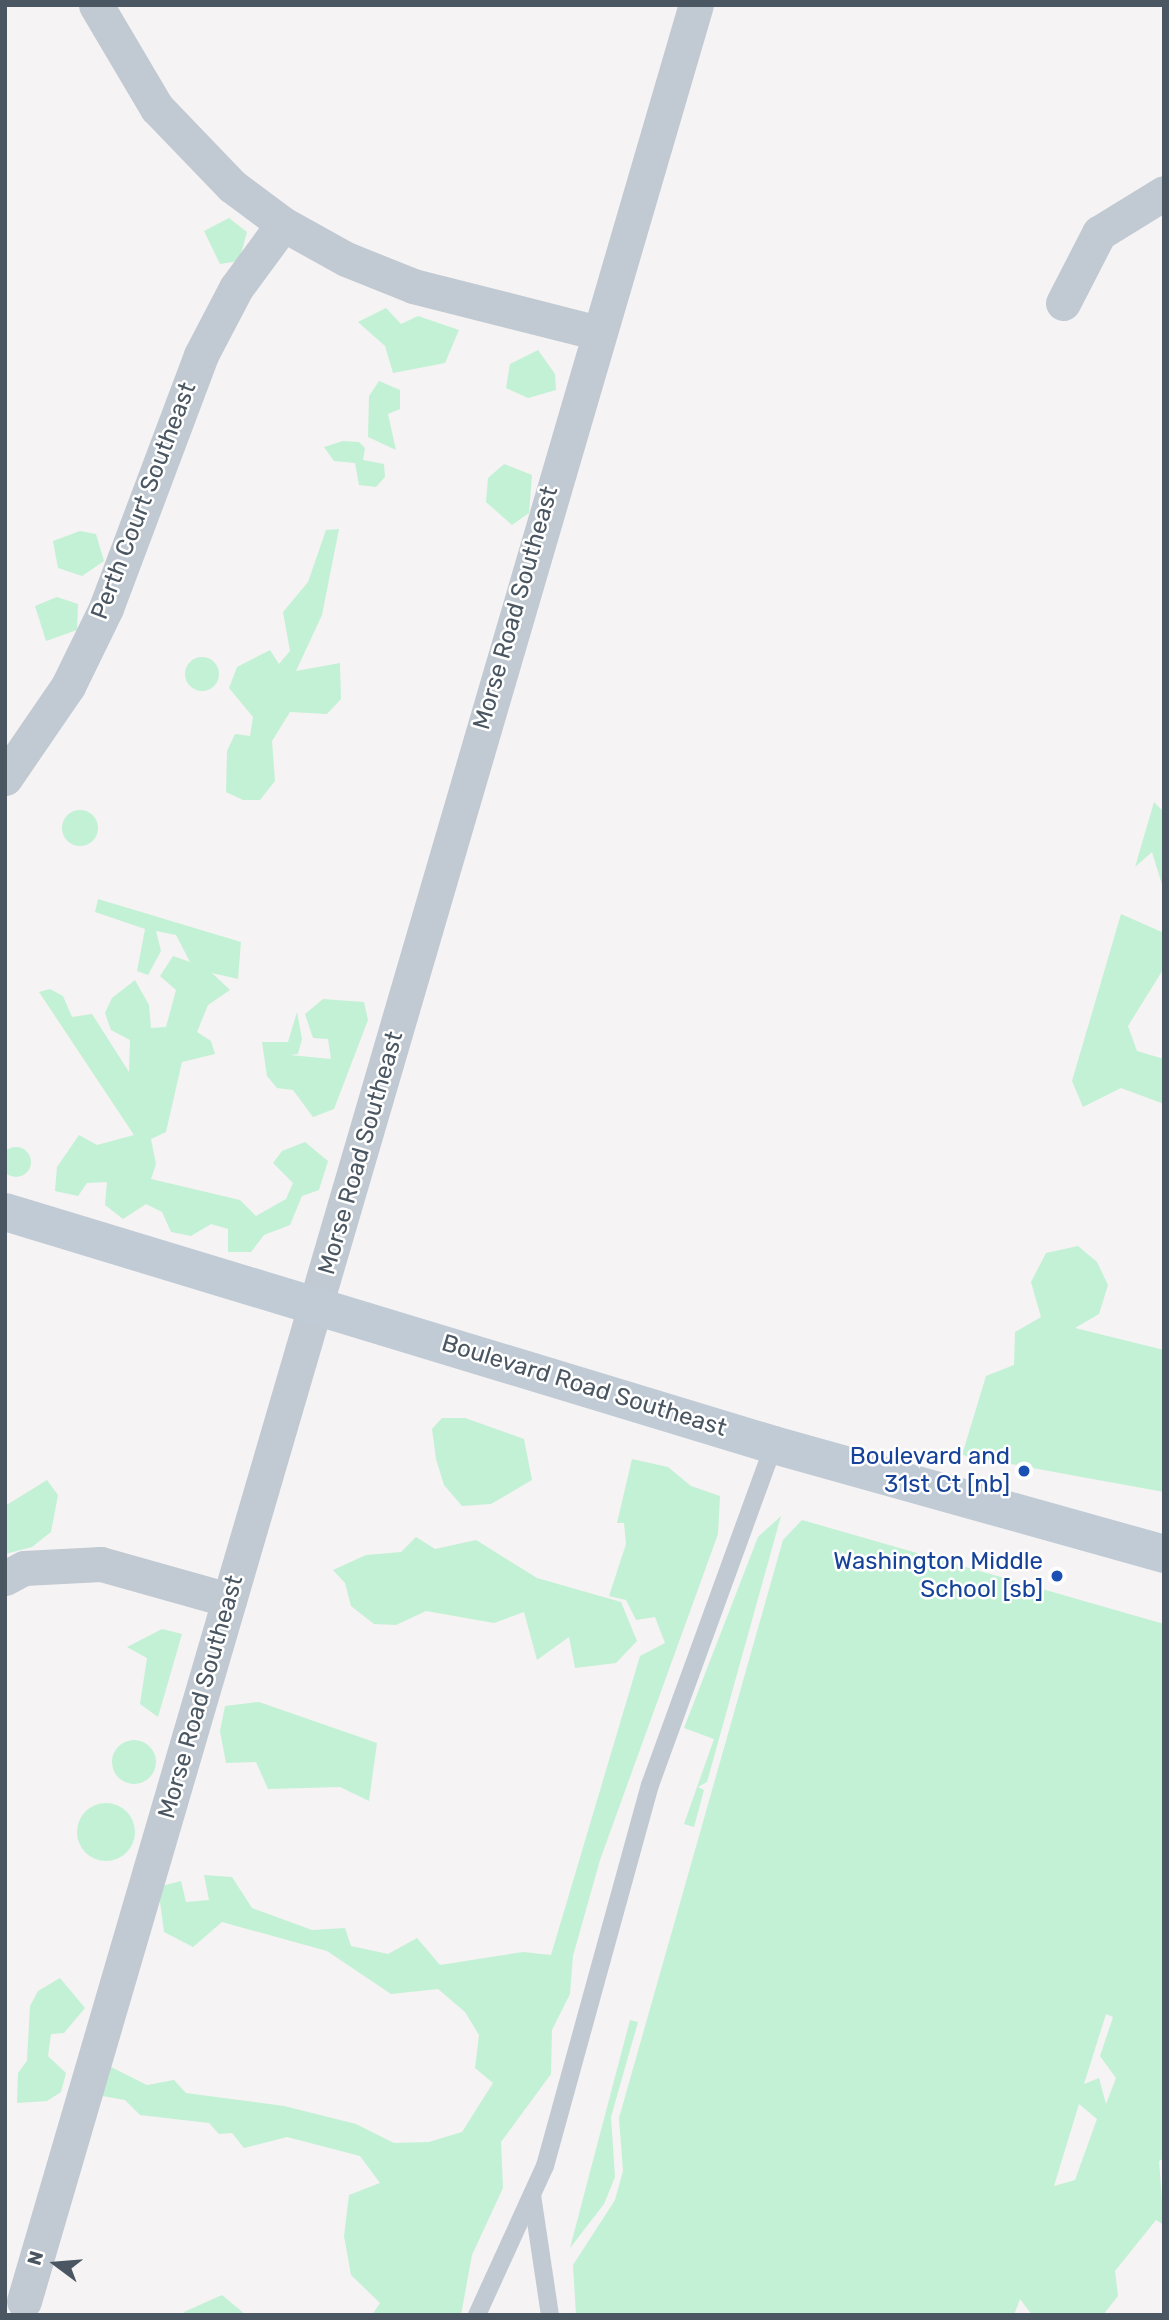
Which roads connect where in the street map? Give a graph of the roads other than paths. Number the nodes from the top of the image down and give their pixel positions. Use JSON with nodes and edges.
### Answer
{"nodes":[{"id":1,"x":96,"y":5,"type":"edge"},
{"id":2,"x":695,"y":5,"type":"edge"},
{"id":3,"x":1164,"y":192,"type":"edge"},
{"id":4,"x":283,"y":224,"type":"junction"},
{"id":5,"x":1063,"y":303,"type":"dead end"},
{"id":6,"x":595,"y":332,"type":"junction"},
{"id":7,"x":5,"y":778,"type":"edge"},
{"id":8,"x":5,"y":1212,"type":"edge"},
{"id":9,"x":318,"y":1305,"type":"junction"},
{"id":10,"x":774,"y":1445,"type":"junction"},
{"id":11,"x":1164,"y":1554,"type":"edge"},
{"id":12,"x":5,"y":1578,"type":"edge"},
{"id":13,"x":229,"y":1600,"type":"junction"},
{"id":14,"x":532,"y":2195,"type":"junction"},
{"id":15,"x":24,"y":2301,"type":"dead end"},
{"id":16,"x":477,"y":2315,"type":"edge"},
{"id":17,"x":550,"y":2315,"type":"edge"}],
"edges":[{"from":1,"to":4,"type":"street"},
{"from":2,"to":6,"type":"street","name":"Morse Road Southeast"},
{"from":3,"to":5,"type":"street"},
{"from":4,"to":6,"type":"street"},
{"from":4,"to":7,"type":"street","name":"Perth Court Southeast"},
{"from":6,"to":9,"type":"street","name":"Morse Road Southeast"},
{"from":8,"to":9,"type":"street","name":"Boulevard Road Southeast"},
{"from":9,"to":10,"type":"street","name":"Boulevard Road Southeast"},
{"from":9,"to":13,"type":"street","name":"Morse Road Southeast"},
{"from":10,"to":11,"type":"street","name":"Boulevard Road Southeast"},
{"from":10,"to":14,"type":"lane"},
{"from":12,"to":13,"type":"street"},
{"from":13,"to":15,"type":"street","name":"Morse Road Southeast"},
{"from":14,"to":16,"type":"lane"},
{"from":14,"to":17,"type":"lane"}]}
